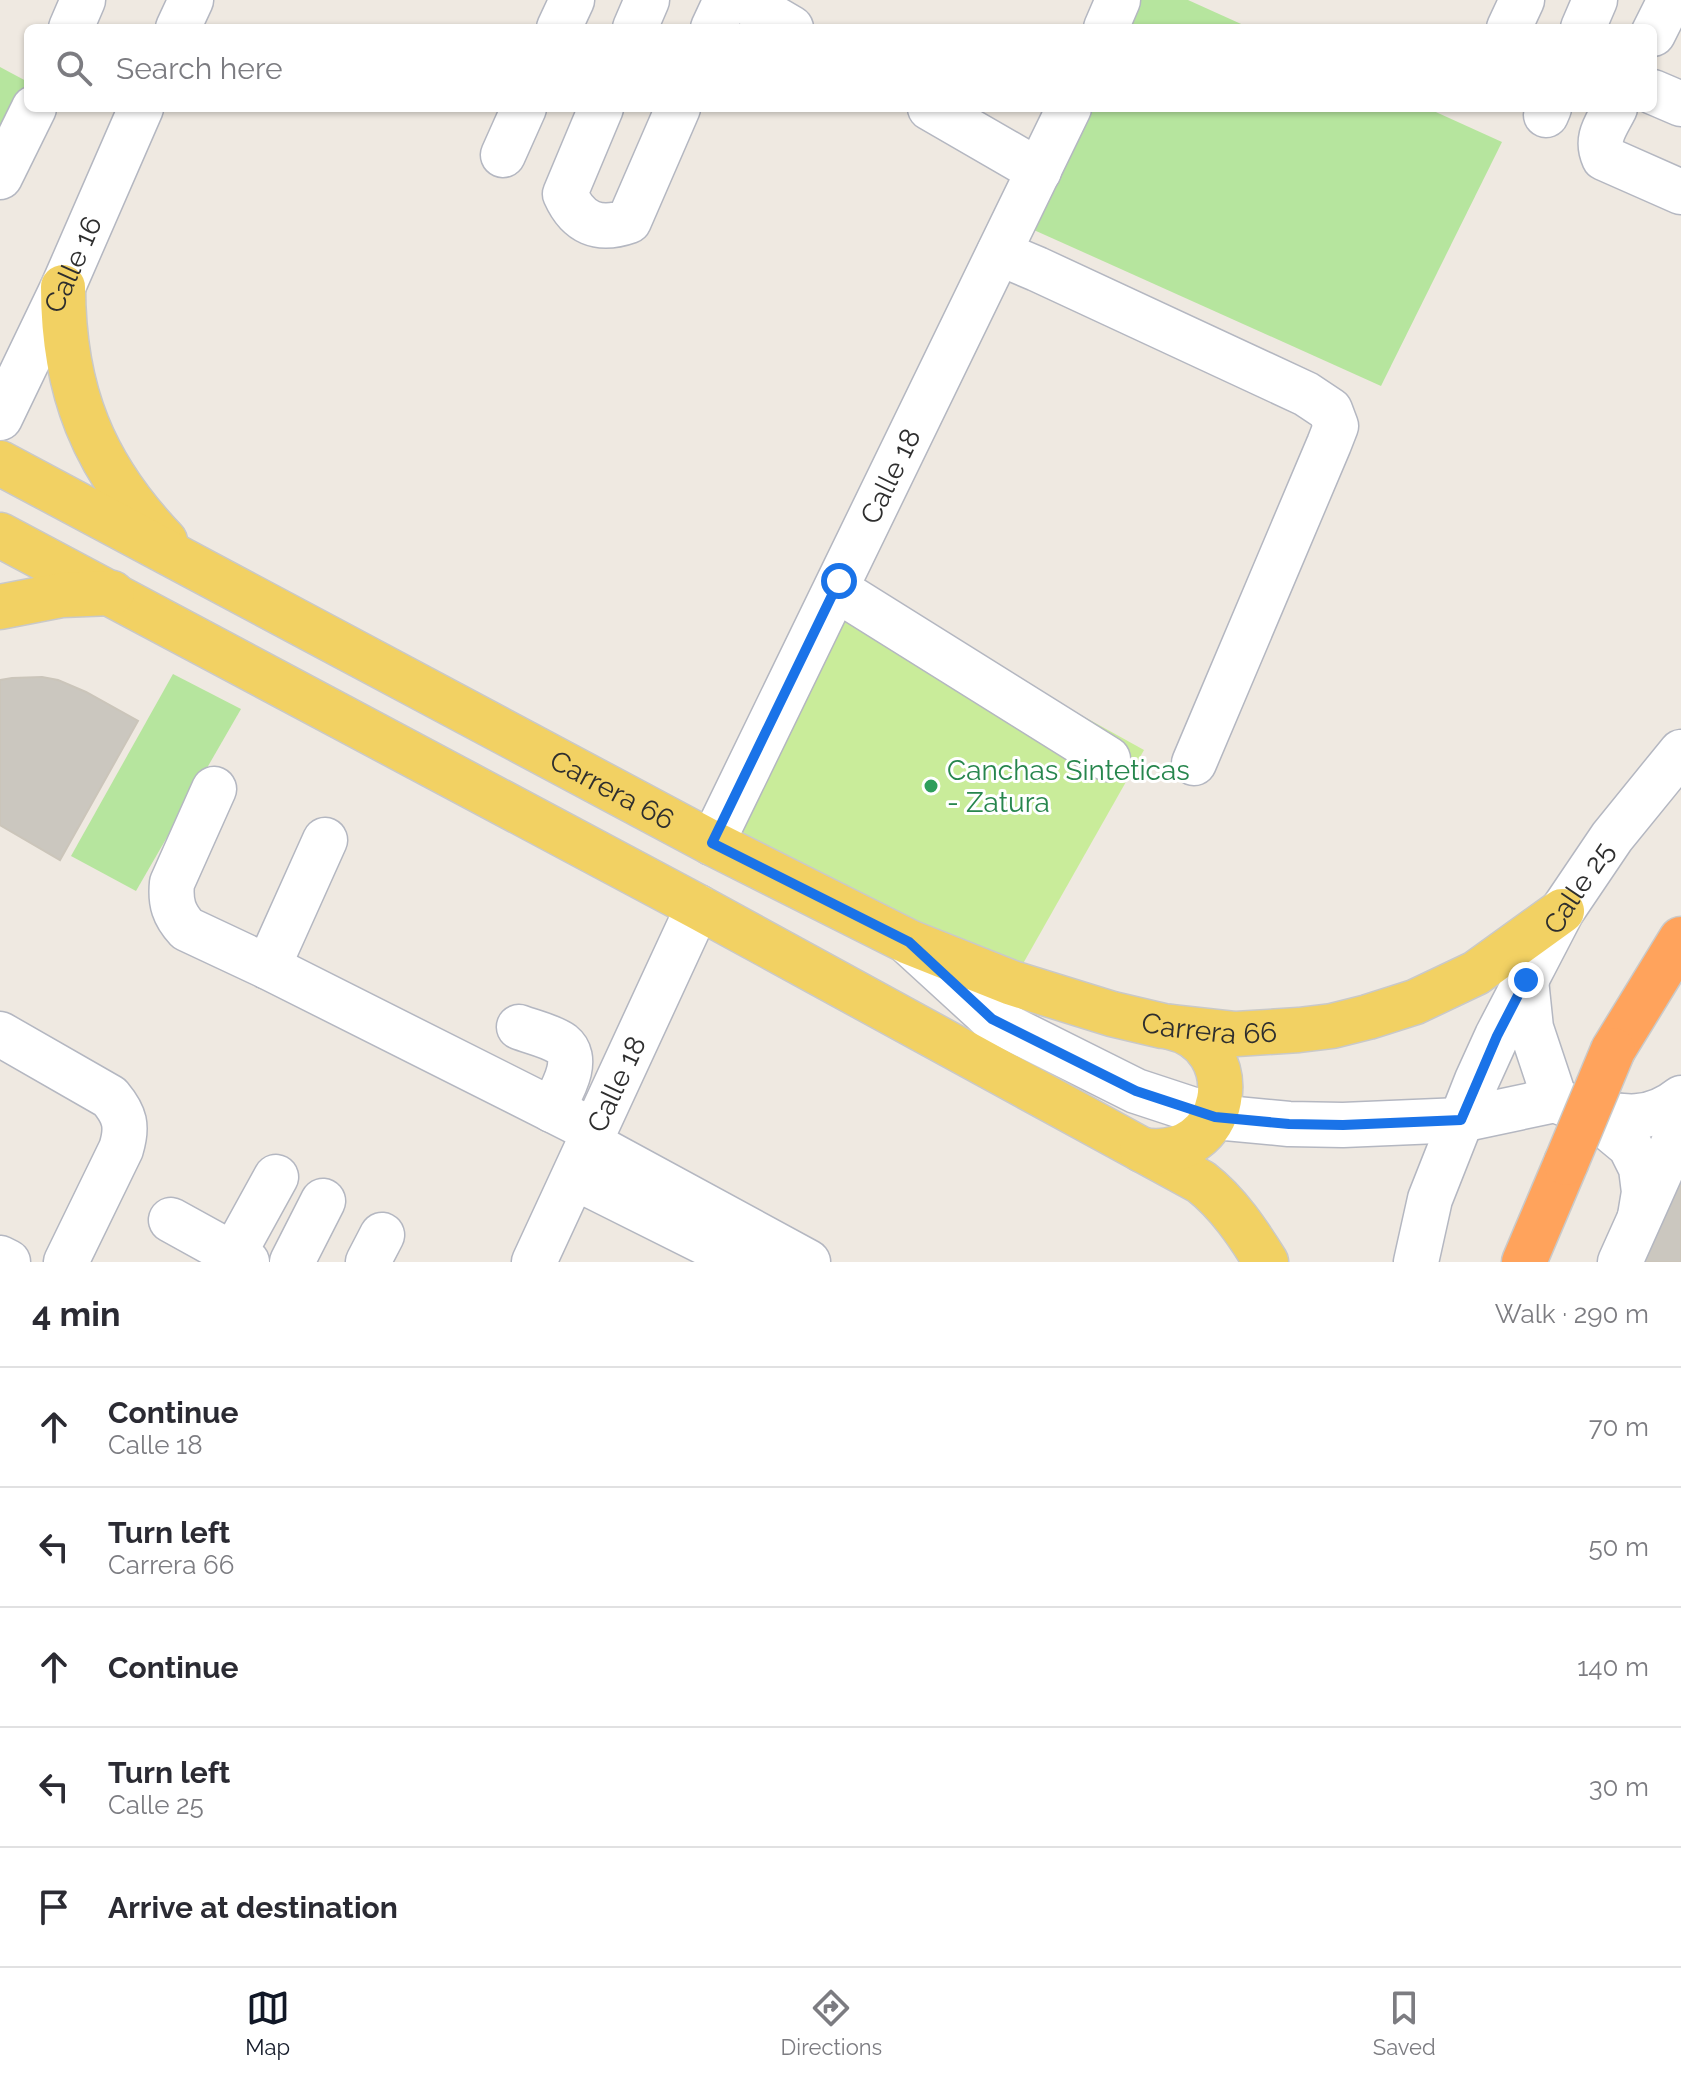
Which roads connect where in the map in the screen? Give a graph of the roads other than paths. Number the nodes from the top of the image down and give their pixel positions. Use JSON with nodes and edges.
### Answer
{"nodes":[{"id":1,"x":83,"y":0,"type":"edge"},
{"id":2,"x":191,"y":0,"type":"edge"},
{"id":3,"x":572,"y":0,"type":"edge"},
{"id":4,"x":647,"y":0,"type":"edge"},
{"id":5,"x":726,"y":0,"type":"edge"},
{"id":6,"x":743,"y":0,"type":"edge"},
{"id":7,"x":1118,"y":0,"type":"edge"},
{"id":8,"x":1522,"y":0,"type":"edge"},
{"id":9,"x":1595,"y":0,"type":"edge"},
{"id":10,"x":1670,"y":0,"type":"edge"},
{"id":11,"x":73,"y":24,"type":"edge"},
{"id":12,"x":180,"y":24,"type":"edge"},
{"id":13,"x":561,"y":24,"type":"edge"},
{"id":14,"x":637,"y":24,"type":"edge"},
{"id":15,"x":715,"y":24,"type":"edge"},
{"id":16,"x":784,"y":24,"type":"edge"},
{"id":17,"x":1108,"y":24,"type":"edge"},
{"id":18,"x":1511,"y":24,"type":"edge"},
{"id":19,"x":1585,"y":24,"type":"edge"},
{"id":20,"x":1657,"y":26,"type":"edge"},
{"id":21,"x":1657,"y":94,"type":"edge"},
{"id":22,"x":1681,"y":104,"type":"edge"},
{"id":23,"x":32,"y":112,"type":"edge"},
{"id":24,"x":139,"y":112,"type":"edge"},
{"id":25,"x":522,"y":112,"type":"edge"},
{"id":26,"x":599,"y":112,"type":"edge"},
{"id":27,"x":676,"y":112,"type":"edge"},
{"id":28,"x":937,"y":112,"type":"edge"},
{"id":29,"x":1067,"y":112,"type":"edge"},
{"id":30,"x":1613,"y":112,"type":"edge"},
{"id":31,"x":503,"y":155,"type":"dead end"},
{"id":32,"x":1039,"y":171,"type":"junction"},
{"id":33,"x":0,"y":177,"type":"edge"},
{"id":34,"x":1681,"y":192,"type":"edge"},
{"id":35,"x":999,"y":253,"type":"junction"},
{"id":36,"x":63,"y":287,"type":"junction"},
{"id":37,"x":0,"y":418,"type":"edge"},
{"id":38,"x":0,"y":463,"type":"edge"},
{"id":39,"x":0,"y":535,"type":"edge"},
{"id":40,"x":203,"y":573,"type":"junction"},
{"id":41,"x":836,"y":589,"type":"junction"},
{"id":42,"x":113,"y":593,"type":"junction"},
{"id":43,"x":0,"y":607,"type":"edge"},
{"id":44,"x":1681,"y":752,"type":"edge"},
{"id":45,"x":1108,"y":759,"type":"dead end"},
{"id":46,"x":1194,"y":763,"type":"dead end"},
{"id":47,"x":214,"y":789,"type":"dead end"},
{"id":48,"x":325,"y":840,"type":"dead end"},
{"id":49,"x":712,"y":843,"type":"junction"},
{"id":50,"x":698,"y":907,"type":"junction"},
{"id":51,"x":1562,"y":911,"type":"junction"},
{"id":52,"x":1681,"y":939,"type":"edge"},
{"id":53,"x":909,"y":942,"type":"junction"},
{"id":54,"x":268,"y":967,"type":"junction"},
{"id":55,"x":1526,"y":980,"type":"junction"},
{"id":56,"x":873,"y":1002,"type":"junction"},
{"id":57,"x":992,"y":1019,"type":"junction"},
{"id":58,"x":1163,"y":1026,"type":"junction"},
{"id":59,"x":519,"y":1027,"type":"dead end"},
{"id":60,"x":0,"y":1034,"type":"edge"},
{"id":61,"x":1681,"y":1098,"type":"edge"},
{"id":62,"x":1568,"y":1105,"type":"junction"},
{"id":63,"x":552,"y":1110,"type":"junction"},
{"id":64,"x":1215,"y":1117,"type":"junction"},
{"id":65,"x":1461,"y":1120,"type":"junction"},
{"id":66,"x":1681,"y":1126,"type":"edge"},
{"id":67,"x":586,"y":1150,"type":"junction"},
{"id":68,"x":1142,"y":1150,"type":"junction"},
{"id":69,"x":276,"y":1177,"type":"dead end"},
{"id":70,"x":323,"y":1201,"type":"dead end"},
{"id":71,"x":1640,"y":1216,"type":"junction"},
{"id":72,"x":171,"y":1220,"type":"dead end"},
{"id":73,"x":0,"y":1258,"type":"edge"},
{"id":74,"x":240,"y":1258,"type":"edge"},
{"id":75,"x":8,"y":1262,"type":"edge"},
{"id":76,"x":66,"y":1262,"type":"edge"},
{"id":77,"x":292,"y":1262,"type":"edge"},
{"id":78,"x":534,"y":1262,"type":"edge"},
{"id":79,"x":744,"y":1262,"type":"edge"},
{"id":80,"x":808,"y":1262,"type":"edge"},
{"id":81,"x":1266,"y":1262,"type":"edge"},
{"id":82,"x":1416,"y":1262,"type":"edge"},
{"id":83,"x":1524,"y":1262,"type":"edge"},
{"id":84,"x":1620,"y":1262,"type":"edge"}],
"edges":[{"from":1,"to":11,"type":"street"},
{"from":2,"to":12,"type":"street"},
{"from":3,"to":13,"type":"street"},
{"from":4,"to":14,"type":"street"},
{"from":5,"to":15,"type":"street"},
{"from":6,"to":16,"type":"street"},
{"from":7,"to":17,"type":"street"},
{"from":8,"to":18,"type":"street"},
{"from":9,"to":19,"type":"street"},
{"from":10,"to":20,"type":"street"},
{"from":21,"to":22,"type":"street"},
{"from":23,"to":33,"type":"street"},
{"from":24,"to":36,"type":"street","name":"Calle 16"},
{"from":25,"to":31,"type":"street"},
{"from":26,"to":27,"type":"street"},
{"from":28,"to":32,"type":"street"},
{"from":29,"to":32,"type":"street","name":"Calle 18"},
{"from":30,"to":34,"type":"street"},
{"from":32,"to":35,"type":"street","name":"Calle 18"},
{"from":35,"to":41,"type":"street","name":"Calle 18"},
{"from":35,"to":46,"type":"street"},
{"from":36,"to":37,"type":"street","name":"Calle 16"},
{"from":36,"to":40,"type":"main road"},
{"from":38,"to":40,"type":"main road","name":"Carrera 66"},
{"from":39,"to":42,"type":"main road"},
{"from":40,"to":49,"type":"main road","name":"Carrera 66"},
{"from":41,"to":45,"type":"street"},
{"from":41,"to":49,"type":"street","name":"Calle 18"},
{"from":42,"to":43,"type":"main road"},
{"from":42,"to":50,"type":"main road"},
{"from":44,"to":51,"type":"street","name":"Calle 25"},
{"from":47,"to":54,"type":"street"},
{"from":48,"to":54,"type":"street"},
{"from":49,"to":53,"type":"main road","name":"Carrera 66"},
{"from":50,"to":56,"type":"main road"},
{"from":50,"to":67,"type":"street","name":"Calle 18"},
{"from":51,"to":55,"type":"street","name":"Calle 25"},
{"from":51,"to":58,"type":"main road","name":"Carrera 66"},
{"from":52,"to":83,"type":"highway","bridge":true},
{"from":53,"to":57,"type":"street"},
{"from":53,"to":58,"type":"main road","name":"Carrera 66"},
{"from":54,"to":63,"type":"street"},
{"from":55,"to":62,"type":"street"},
{"from":55,"to":65,"type":"street","name":"Calle 25"},
{"from":56,"to":57,"type":"street"},
{"from":56,"to":68,"type":"main road"},
{"from":57,"to":64,"type":"street"},
{"from":58,"to":64,"type":"main road"},
{"from":59,"to":63,"type":"street"},
{"from":60,"to":76,"type":"street"},
{"from":61,"to":62,"type":"street"},
{"from":62,"to":65,"type":"street"},
{"from":62,"to":71,"type":"street"},
{"from":63,"to":67,"type":"street"},
{"from":64,"to":65,"type":"street"},
{"from":64,"to":68,"type":"main road"},
{"from":65,"to":82,"type":"street","name":"Calle 25"},
{"from":66,"to":71,"type":"street"},
{"from":67,"to":78,"type":"street","name":"Calle 18"},
{"from":67,"to":79,"type":"street"},
{"from":67,"to":80,"type":"street"},
{"from":68,"to":81,"type":"main road"},
{"from":69,"to":74,"type":"street"},
{"from":70,"to":77,"type":"street"},
{"from":71,"to":84,"type":"street"},
{"from":72,"to":74,"type":"street"},
{"from":73,"to":75,"type":"street"}]}
